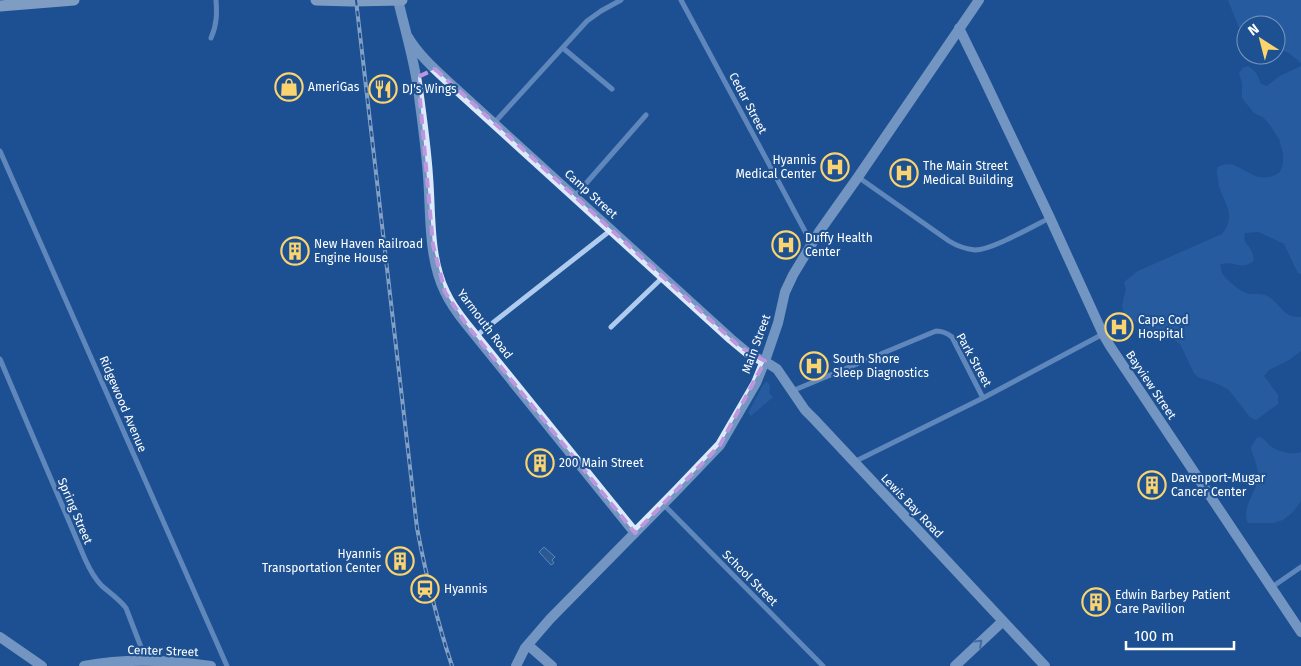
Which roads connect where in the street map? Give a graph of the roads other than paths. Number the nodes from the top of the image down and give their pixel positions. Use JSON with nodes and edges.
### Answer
{"nodes":[{"id":1,"x":74,"y":0,"type":"edge"},
{"id":2,"x":216,"y":0,"type":"edge"},
{"id":3,"x":316,"y":0,"type":"edge"},
{"id":4,"x":398,"y":0,"type":"edge"},
{"id":5,"x":402,"y":0,"type":"edge"},
{"id":6,"x":621,"y":0,"type":"edge"},
{"id":7,"x":681,"y":0,"type":"edge"},
{"id":8,"x":979,"y":0,"type":"edge"},
{"id":9,"x":0,"y":6,"type":"edge"},
{"id":10,"x":959,"y":28,"type":"junction"},
{"id":11,"x":408,"y":37,"type":"junction"},
{"id":12,"x":211,"y":38,"type":"dead end"},
{"id":13,"x":563,"y":48,"type":"junction"},
{"id":14,"x":435,"y":69,"type":"junction"},
{"id":15,"x":416,"y":79,"type":"junction"},
{"id":16,"x":612,"y":89,"type":"dead end"},
{"id":17,"x":646,"y":115,"type":"dead end"},
{"id":18,"x":494,"y":123,"type":"junction"},
{"id":19,"x":0,"y":151,"type":"edge"},
{"id":20,"x":858,"y":177,"type":"junction"},
{"id":21,"x":574,"y":196,"type":"junction"},
{"id":22,"x":1050,"y":218,"type":"junction"},
{"id":23,"x":611,"y":230,"type":"junction"},
{"id":24,"x":815,"y":239,"type":"junction"},
{"id":25,"x":663,"y":276,"type":"junction"},
{"id":26,"x":611,"y":327,"type":"dead end"},
{"id":27,"x":1103,"y":334,"type":"junction"},
{"id":28,"x":476,"y":336,"type":"junction"},
{"id":29,"x":0,"y":359,"type":"edge"},
{"id":30,"x":765,"y":362,"type":"junction"},
{"id":31,"x":792,"y":390,"type":"junction"},
{"id":32,"x":983,"y":398,"type":"junction"},
{"id":33,"x":854,"y":462,"type":"junction"},
{"id":34,"x":663,"y":504,"type":"junction"},
{"id":35,"x":635,"y":533,"type":"junction"},
{"id":36,"x":1301,"y":567,"type":"edge"},
{"id":37,"x":1272,"y":587,"type":"junction"},
{"id":38,"x":1003,"y":621,"type":"junction"},
{"id":39,"x":1301,"y":632,"type":"edge"},
{"id":40,"x":0,"y":638,"type":"edge"},
{"id":41,"x":528,"y":645,"type":"junction"},
{"id":42,"x":146,"y":661,"type":"junction"},
{"id":43,"x":42,"y":666,"type":"edge"},
{"id":44,"x":84,"y":666,"type":"edge"},
{"id":45,"x":204,"y":666,"type":"edge"},
{"id":46,"x":227,"y":666,"type":"edge"},
{"id":47,"x":516,"y":666,"type":"edge"},
{"id":48,"x":552,"y":666,"type":"edge"},
{"id":49,"x":823,"y":666,"type":"edge"},
{"id":50,"x":955,"y":666,"type":"edge"},
{"id":51,"x":1045,"y":666,"type":"edge"}],
"edges":[{"from":1,"to":9,"type":"main road"},
{"from":2,"to":12,"type":"street"},
{"from":3,"to":4,"type":"main road"},
{"from":4,"to":5,"type":"main road"},
{"from":4,"to":11,"type":"main road","name":"Yarmouth Road"},
{"from":6,"to":13,"type":"street"},
{"from":7,"to":24,"type":"street","name":"Cedar Street"},
{"from":8,"to":10,"type":"main road","name":"Main Street"},
{"from":10,"to":20,"type":"main road","name":"Main Street"},
{"from":10,"to":22,"type":"main road","name":"Bayview Street"},
{"from":11,"to":14,"type":"main road","name":"Camp Street"},
{"from":11,"to":15,"type":"main road","name":"Yarmouth Road"},
{"from":13,"to":16,"type":"street"},
{"from":13,"to":18,"type":"street"},
{"from":14,"to":15,"type":"main road"},
{"from":14,"to":18,"type":"main road","name":"Camp Street"},
{"from":15,"to":28,"type":"main road","name":"Yarmouth Road"},
{"from":17,"to":21,"type":"street"},
{"from":18,"to":21,"type":"main road","name":"Camp Street"},
{"from":19,"to":46,"type":"street","name":"Ridgewood Avenue"},
{"from":20,"to":22,"type":"street"},
{"from":20,"to":24,"type":"main road","name":"Main Street"},
{"from":21,"to":23,"type":"main road","name":"Camp Street"},
{"from":22,"to":27,"type":"main road","name":"Bayview Street"},
{"from":23,"to":25,"type":"main road","name":"Camp Street"},
{"from":23,"to":28,"type":"street"},
{"from":24,"to":30,"type":"main road","name":"Main Street"},
{"from":25,"to":26,"type":"street"},
{"from":25,"to":30,"type":"main road","name":"Camp Street"},
{"from":27,"to":32,"type":"street","name":"Park Street"},
{"from":27,"to":37,"type":"main road","name":"Bayview Street"},
{"from":28,"to":35,"type":"main road","name":"Yarmouth Road"},
{"from":29,"to":42,"type":"street","name":"Spring Street"},
{"from":30,"to":31,"type":"main road","name":"Lewis Bay Road"},
{"from":30,"to":34,"type":"main road","name":"Main Street"},
{"from":31,"to":32,"type":"street","name":"Park Street"},
{"from":31,"to":33,"type":"main road","name":"Lewis Bay Road"},
{"from":32,"to":33,"type":"street"},
{"from":33,"to":38,"type":"main road","name":"Lewis Bay Road"},
{"from":34,"to":35,"type":"main road","name":"Main Street"},
{"from":34,"to":49,"type":"street","name":"School Street"},
{"from":35,"to":41,"type":"main road","name":"Main Street"},
{"from":36,"to":37,"type":"street"},
{"from":37,"to":39,"type":"main road","name":"Bayview Street"},
{"from":50,"to":38,"type":"main road","one_way":true},
{"from":38,"to":51,"type":"main road","name":"Lewis Bay Road"},
{"from":40,"to":43,"type":"main road"},
{"from":41,"to":47,"type":"main road","name":"Main Street"},
{"from":41,"to":48,"type":"main road"},
{"from":42,"to":44,"type":"main road","name":"Center Street"},
{"from":42,"to":45,"type":"main road","name":"Center Street"}]}
